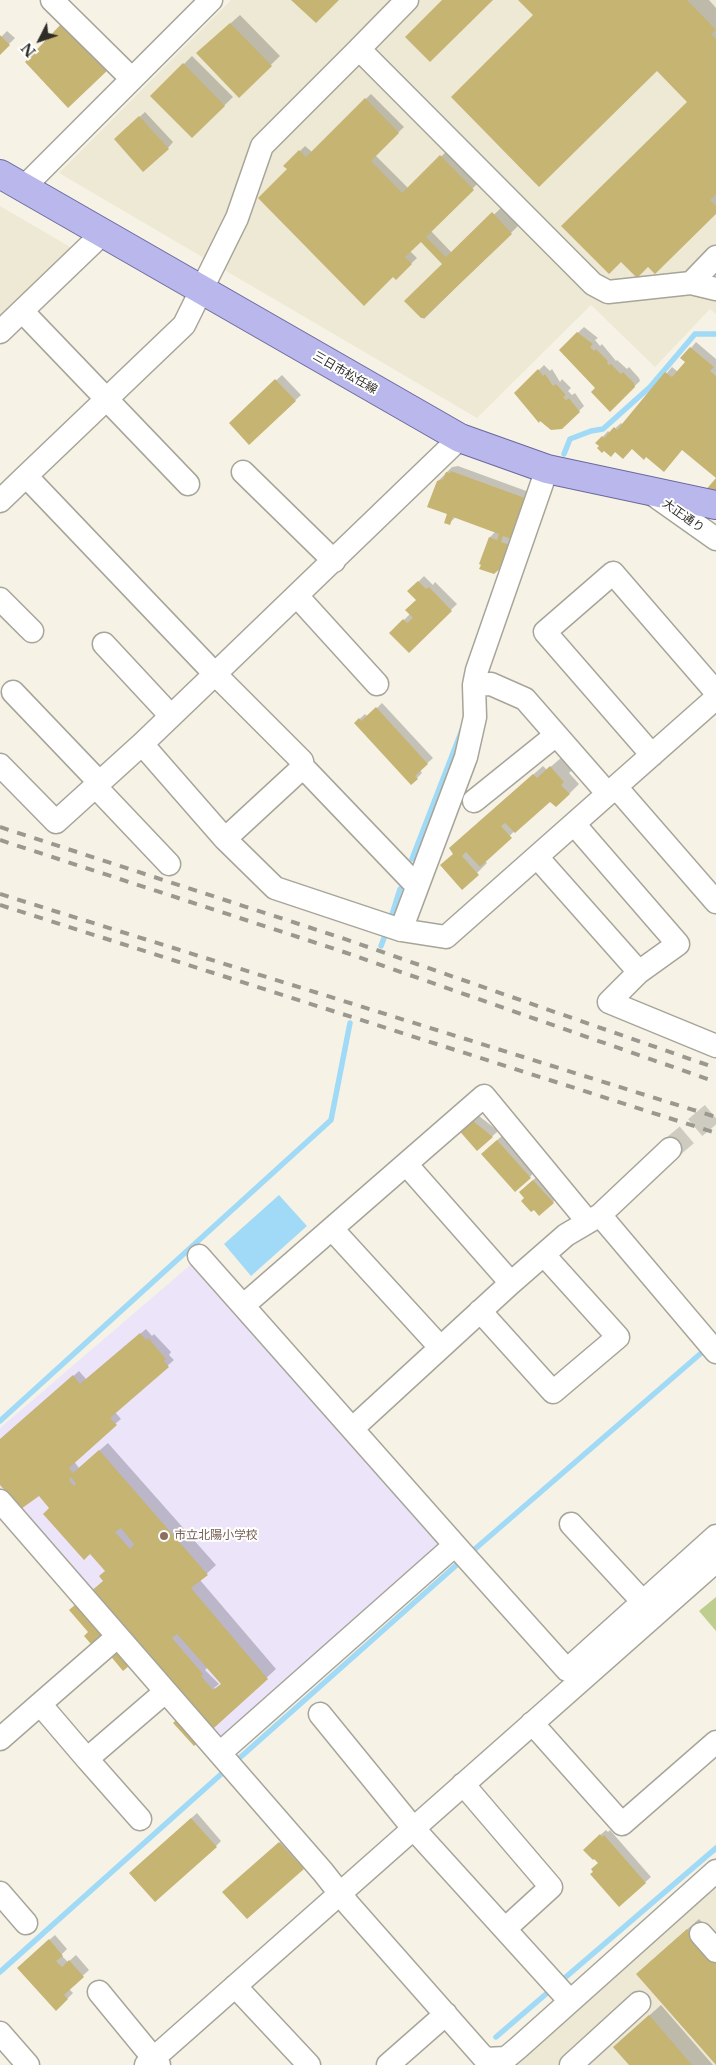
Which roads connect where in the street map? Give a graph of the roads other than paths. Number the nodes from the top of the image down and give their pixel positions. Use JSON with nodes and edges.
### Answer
{"nodes":[{"id":1,"x":211,"y":0,"type":"edge"},
{"id":2,"x":407,"y":0,"type":"edge"},
{"id":3,"x":65,"y":4,"type":"edge"},
{"id":4,"x":359,"y":49,"type":"junction"},
{"id":5,"x":131,"y":78,"type":"junction"},
{"id":6,"x":0,"y":174,"type":"edge"},
{"id":7,"x":23,"y":188,"type":"junction"},
{"id":8,"x":102,"y":234,"type":"junction"},
{"id":9,"x":716,"y":257,"type":"edge"},
{"id":10,"x":691,"y":283,"type":"junction"},
{"id":11,"x":716,"y":289,"type":"edge"},
{"id":12,"x":202,"y":292,"type":"junction"},
{"id":13,"x":22,"y":311,"type":"junction"},
{"id":14,"x":0,"y":332,"type":"edge"},
{"id":15,"x":107,"y":400,"type":"junction"},
{"id":16,"x":460,"y":438,"type":"junction"},
{"id":17,"x":547,"y":469,"type":"junction"},
{"id":18,"x":243,"y":472,"type":"dead end"},
{"id":19,"x":26,"y":476,"type":"junction"},
{"id":20,"x":188,"y":484,"type":"dead end"},
{"id":21,"x":651,"y":493,"type":"junction"},
{"id":22,"x":0,"y":502,"type":"edge"},
{"id":23,"x":716,"y":505,"type":"edge"},
{"id":24,"x":716,"y":539,"type":"edge"},
{"id":25,"x":334,"y":561,"type":"junction"},
{"id":26,"x":297,"y":596,"type":"junction"},
{"id":27,"x":0,"y":599,"type":"edge"},
{"id":28,"x":32,"y":631,"type":"dead end"},
{"id":29,"x":104,"y":644,"type":"dead end"},
{"id":30,"x":214,"y":674,"type":"junction"},
{"id":31,"x":377,"y":684,"type":"dead end"},
{"id":32,"x":474,"y":685,"type":"junction"},
{"id":33,"x":13,"y":692,"type":"dead end"},
{"id":34,"x":716,"y":692,"type":"edge"},
{"id":35,"x":716,"y":698,"type":"edge"},
{"id":36,"x":171,"y":716,"type":"junction"},
{"id":37,"x":556,"y":735,"type":"junction"},
{"id":38,"x":142,"y":744,"type":"junction"},
{"id":39,"x":652,"y":755,"type":"junction"},
{"id":40,"x":0,"y":765,"type":"edge"},
{"id":41,"x":303,"y":767,"type":"junction"},
{"id":42,"x":97,"y":784,"type":"junction"},
{"id":43,"x":612,"y":791,"type":"junction"},
{"id":44,"x":474,"y":801,"type":"dead end"},
{"id":45,"x":574,"y":824,"type":"junction"},
{"id":46,"x":225,"y":839,"type":"junction"},
{"id":47,"x":537,"y":857,"type":"junction"},
{"id":48,"x":168,"y":864,"type":"dead end"},
{"id":49,"x":416,"y":885,"type":"junction"},
{"id":50,"x":716,"y":902,"type":"edge"},
{"id":51,"x":401,"y":930,"type":"junction"},
{"id":52,"x":639,"y":972,"type":"junction"},
{"id":53,"x":716,"y":1046,"type":"edge"},
{"id":54,"x":670,"y":1149,"type":"tunnel mouth"},
{"id":55,"x":406,"y":1164,"type":"junction"},
{"id":56,"x":594,"y":1218,"type":"junction"},
{"id":57,"x":332,"y":1228,"type":"junction"},
{"id":58,"x":544,"y":1255,"type":"junction"},
{"id":59,"x":199,"y":1256,"type":"dead end"},
{"id":60,"x":512,"y":1283,"type":"junction"},
{"id":61,"x":244,"y":1305,"type":"junction"},
{"id":62,"x":480,"y":1311,"type":"junction"},
{"id":63,"x":440,"y":1347,"type":"junction"},
{"id":64,"x":716,"y":1352,"type":"edge"},
{"id":65,"x":354,"y":1428,"type":"junction"},
{"id":66,"x":0,"y":1501,"type":"edge"},
{"id":67,"x":571,"y":1524,"type":"dead end"},
{"id":68,"x":716,"y":1536,"type":"edge"},
{"id":69,"x":462,"y":1553,"type":"junction"},
{"id":70,"x":716,"y":1561,"type":"edge"},
{"id":71,"x":716,"y":1584,"type":"edge"},
{"id":72,"x":689,"y":1585,"type":"junction"},
{"id":73,"x":643,"y":1602,"type":"junction"},
{"id":74,"x":117,"y":1637,"type":"junction"},
{"id":75,"x":165,"y":1692,"type":"junction"},
{"id":76,"x":40,"y":1704,"type":"junction"},
{"id":77,"x":320,"y":1714,"type":"dead end"},
{"id":78,"x":532,"y":1723,"type":"junction"},
{"id":79,"x":1,"y":1737,"type":"edge"},
{"id":80,"x":716,"y":1742,"type":"edge"},
{"id":81,"x":88,"y":1759,"type":"junction"},
{"id":82,"x":227,"y":1761,"type":"junction"},
{"id":83,"x":463,"y":1784,"type":"junction"},
{"id":84,"x":140,"y":1819,"type":"dead end"},
{"id":85,"x":413,"y":1828,"type":"junction"},
{"id":86,"x":716,"y":1871,"type":"edge"},
{"id":87,"x":0,"y":1892,"type":"edge"},
{"id":88,"x":340,"y":1893,"type":"junction"},
{"id":89,"x":26,"y":1923,"type":"dead end"},
{"id":90,"x":505,"y":1929,"type":"junction"},
{"id":91,"x":701,"y":1934,"type":"dead end"},
{"id":92,"x":716,"y":1951,"type":"edge"},
{"id":93,"x":235,"y":1986,"type":"junction"},
{"id":94,"x":561,"y":1991,"type":"junction"},
{"id":95,"x":99,"y":1992,"type":"dead end"},
{"id":96,"x":639,"y":2003,"type":"dead end"},
{"id":97,"x":446,"y":2014,"type":"junction"},
{"id":98,"x":0,"y":2033,"type":"edge"},
{"id":99,"x":488,"y":2062,"type":"edge"},
{"id":100,"x":153,"y":2063,"type":"edge"},
{"id":101,"x":28,"y":2065,"type":"edge"},
{"id":102,"x":309,"y":2065,"type":"edge"},
{"id":103,"x":388,"y":2065,"type":"edge"},
{"id":104,"x":571,"y":2065,"type":"edge"}],
"edges":[{"from":1,"to":5,"type":"street"},
{"from":2,"to":4,"type":"street"},
{"from":3,"to":5,"type":"street"},
{"from":4,"to":10,"type":"street"},
{"from":4,"to":12,"type":"street"},
{"from":5,"to":7,"type":"street"},
{"from":6,"to":7,"type":"main road","name":"三日市松任線"},
{"from":7,"to":8,"type":"main road","name":"三日市松任線"},
{"from":8,"to":12,"type":"main road","name":"三日市松任線"},
{"from":8,"to":13,"type":"street"},
{"from":9,"to":10,"type":"street"},
{"from":10,"to":11,"type":"street"},
{"from":12,"to":15,"type":"street"},
{"from":12,"to":16,"type":"main road","name":"三日市松任線"},
{"from":13,"to":14,"type":"street"},
{"from":13,"to":15,"type":"street"},
{"from":15,"to":19,"type":"street"},
{"from":15,"to":20,"type":"street"},
{"from":16,"to":17,"type":"main road","name":"三日市松任線"},
{"from":16,"to":25,"type":"street"},
{"from":17,"to":21,"type":"main road","name":"三日市松任線"},
{"from":17,"to":32,"type":"street"},
{"from":18,"to":25,"type":"street"},
{"from":19,"to":22,"type":"street"},
{"from":19,"to":30,"type":"street"},
{"from":21,"to":23,"type":"main road","name":"三日市松任線"},
{"from":21,"to":24,"type":"street","name":"大正通り"},
{"from":25,"to":26,"type":"street"},
{"from":26,"to":30,"type":"street"},
{"from":26,"to":31,"type":"street"},
{"from":27,"to":28,"type":"street"},
{"from":29,"to":36,"type":"street"},
{"from":30,"to":36,"type":"street"},
{"from":30,"to":41,"type":"street"},
{"from":32,"to":37,"type":"street"},
{"from":32,"to":49,"type":"street"},
{"from":33,"to":42,"type":"street"},
{"from":34,"to":39,"type":"street"},
{"from":35,"to":39,"type":"street"},
{"from":36,"to":38,"type":"street"},
{"from":37,"to":43,"type":"street"},
{"from":37,"to":44,"type":"street"},
{"from":38,"to":42,"type":"street"},
{"from":38,"to":46,"type":"street"},
{"from":39,"to":43,"type":"street"},
{"from":40,"to":42,"type":"street"},
{"from":41,"to":46,"type":"street"},
{"from":41,"to":49,"type":"street"},
{"from":42,"to":48,"type":"street"},
{"from":43,"to":45,"type":"street"},
{"from":43,"to":50,"type":"street"},
{"from":45,"to":47,"type":"street"},
{"from":45,"to":52,"type":"street"},
{"from":46,"to":51,"type":"street"},
{"from":47,"to":51,"type":"street"},
{"from":47,"to":52,"type":"street"},
{"from":49,"to":51,"type":"street"},
{"from":52,"to":53,"type":"street"},
{"from":54,"to":56,"type":"street"},
{"from":55,"to":56,"type":"street"},
{"from":55,"to":57,"type":"street"},
{"from":55,"to":60,"type":"street"},
{"from":56,"to":58,"type":"street"},
{"from":56,"to":64,"type":"street"},
{"from":57,"to":61,"type":"street"},
{"from":57,"to":63,"type":"street"},
{"from":58,"to":60,"type":"street"},
{"from":58,"to":62,"type":"street"},
{"from":59,"to":61,"type":"street"},
{"from":60,"to":62,"type":"street"},
{"from":61,"to":65,"type":"street"},
{"from":62,"to":63,"type":"street"},
{"from":63,"to":65,"type":"street"},
{"from":65,"to":69,"type":"street"},
{"from":66,"to":74,"type":"street"},
{"from":67,"to":73,"type":"street"},
{"from":68,"to":73,"type":"street"},
{"from":69,"to":73,"type":"street"},
{"from":69,"to":82,"type":"street"},
{"from":70,"to":72,"type":"street"},
{"from":71,"to":72,"type":"street"},
{"from":72,"to":78,"type":"street"},
{"from":74,"to":75,"type":"street"},
{"from":74,"to":76,"type":"street"},
{"from":75,"to":81,"type":"street"},
{"from":75,"to":82,"type":"street"},
{"from":76,"to":79,"type":"street"},
{"from":76,"to":81,"type":"street"},
{"from":77,"to":85,"type":"street"},
{"from":78,"to":80,"type":"street"},
{"from":78,"to":83,"type":"street"},
{"from":81,"to":84,"type":"street"},
{"from":82,"to":88,"type":"street"},
{"from":83,"to":85,"type":"street"},
{"from":83,"to":90,"type":"street"},
{"from":85,"to":88,"type":"street"},
{"from":85,"to":90,"type":"street"},
{"from":86,"to":94,"type":"street"},
{"from":87,"to":89,"type":"street"},
{"from":88,"to":93,"type":"street"},
{"from":88,"to":97,"type":"street"},
{"from":90,"to":94,"type":"street"},
{"from":91,"to":92,"type":"street"},
{"from":93,"to":100,"type":"street"},
{"from":93,"to":102,"type":"street"},
{"from":94,"to":99,"type":"street"},
{"from":95,"to":100,"type":"street"},
{"from":96,"to":104,"type":"street"},
{"from":97,"to":99,"type":"street"},
{"from":97,"to":103,"type":"street"},
{"from":98,"to":101,"type":"street"}]}
